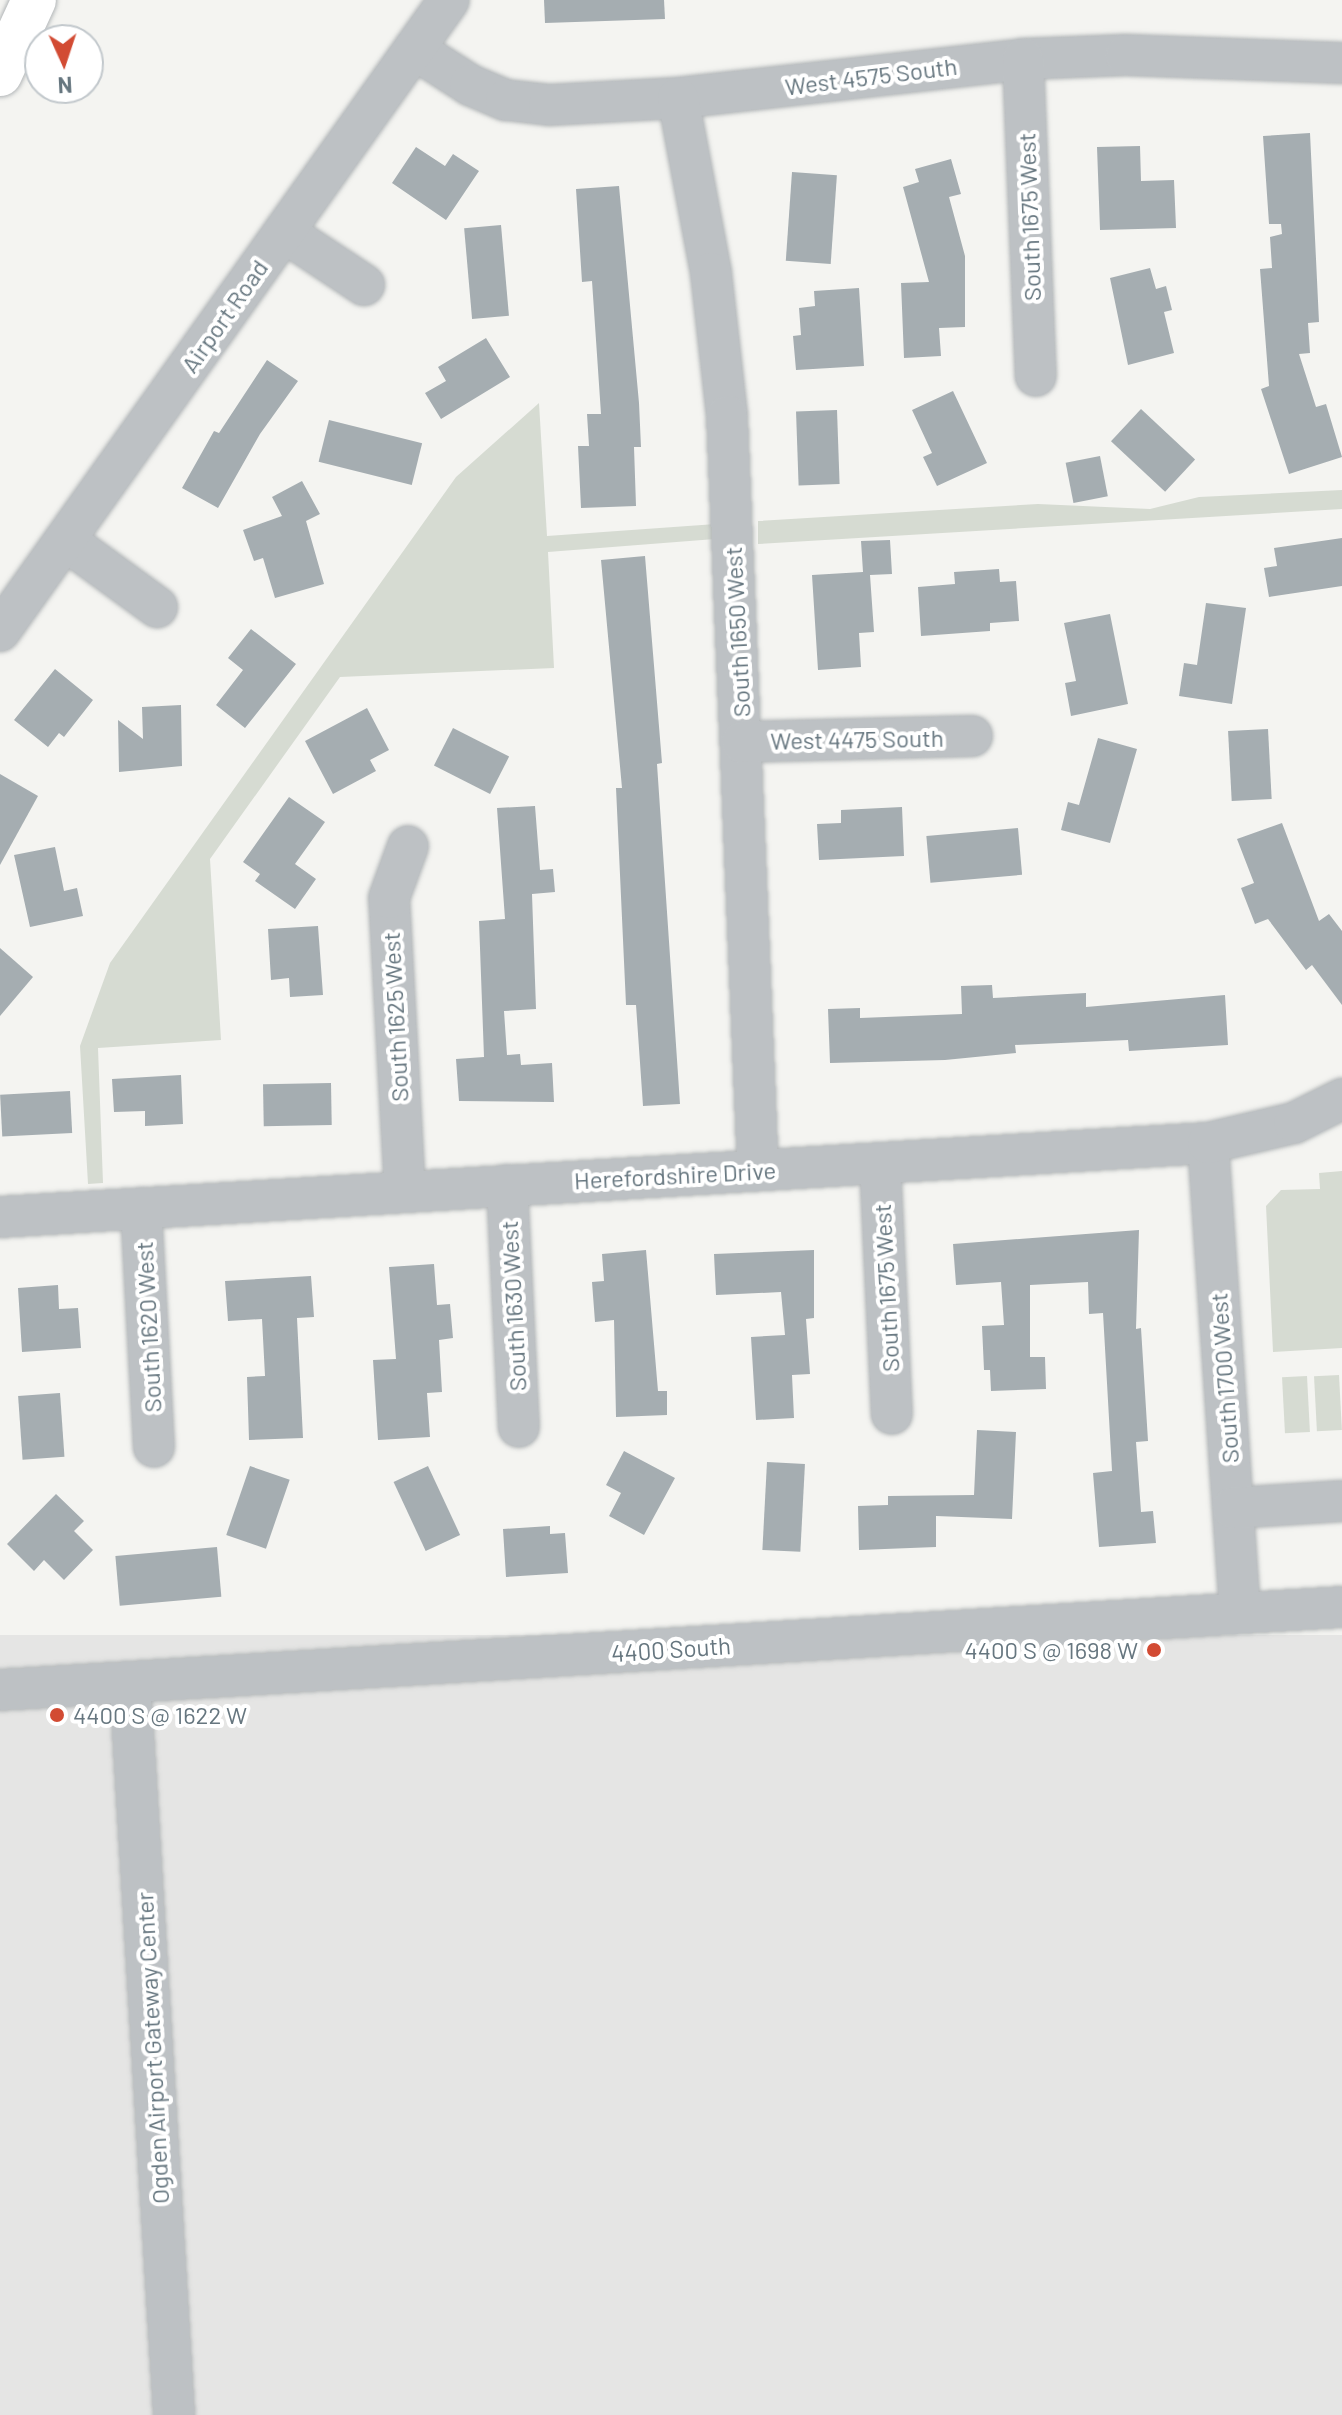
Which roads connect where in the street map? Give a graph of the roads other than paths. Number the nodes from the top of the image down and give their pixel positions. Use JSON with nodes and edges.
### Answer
{"nodes":[{"id":1,"x":34,"y":0,"type":"edge"},
{"id":2,"x":449,"y":0,"type":"edge"},
{"id":3,"x":414,"y":49,"type":"junction"},
{"id":4,"x":1023,"y":59,"type":"junction"},
{"id":5,"x":1342,"y":63,"type":"edge"},
{"id":6,"x":0,"y":74,"type":"edge"},
{"id":7,"x":678,"y":98,"type":"junction"},
{"id":8,"x":284,"y":232,"type":"junction"},
{"id":9,"x":364,"y":285,"type":"dead end"},
{"id":10,"x":1036,"y":376,"type":"dead end"},
{"id":11,"x":65,"y":540,"type":"junction"},
{"id":12,"x":157,"y":607,"type":"dead end"},
{"id":13,"x":0,"y":631,"type":"edge"},
{"id":14,"x":972,"y":736,"type":"dead end"},
{"id":15,"x":742,"y":742,"type":"junction"},
{"id":16,"x":408,"y":846,"type":"dead end"},
{"id":17,"x":1342,"y":1099,"type":"edge"},
{"id":18,"x":1208,"y":1143,"type":"junction"},
{"id":19,"x":880,"y":1163,"type":"junction"},
{"id":20,"x":758,"y":1170,"type":"junction"},
{"id":21,"x":507,"y":1185,"type":"junction"},
{"id":22,"x":405,"y":1192,"type":"junction"},
{"id":23,"x":141,"y":1208,"type":"junction"},
{"id":24,"x":0,"y":1217,"type":"edge"},
{"id":25,"x":892,"y":1414,"type":"dead end"},
{"id":26,"x":519,"y":1427,"type":"dead end"},
{"id":27,"x":154,"y":1447,"type":"dead end"},
{"id":28,"x":1342,"y":1501,"type":"edge"},
{"id":29,"x":1233,"y":1508,"type":"junction"},
{"id":30,"x":1342,"y":1607,"type":"edge"},
{"id":31,"x":1240,"y":1613,"type":"junction"},
{"id":32,"x":130,"y":1682,"type":"junction"},
{"id":33,"x":0,"y":1690,"type":"edge"},
{"id":34,"x":174,"y":2415,"type":"edge"}],
"edges":[{"from":1,"to":6,"type":"highway"},
{"from":2,"to":3,"type":"street","name":"Airport Road"},
{"from":3,"to":7,"type":"street","name":"West 4575 South"},
{"from":3,"to":8,"type":"street","name":"Airport Road"},
{"from":4,"to":5,"type":"street","name":"West 4575 South"},
{"from":4,"to":7,"type":"street","name":"West 4575 South"},
{"from":4,"to":10,"type":"street","name":"South 1675 West"},
{"from":7,"to":15,"type":"street","name":"South 1650 West"},
{"from":8,"to":9,"type":"street"},
{"from":8,"to":11,"type":"street","name":"Airport Road"},
{"from":11,"to":12,"type":"street"},
{"from":11,"to":13,"type":"street","name":"Airport Road"},
{"from":14,"to":15,"type":"street","name":"West 4475 South"},
{"from":15,"to":20,"type":"street","name":"South 1650 West"},
{"from":16,"to":22,"type":"street","name":"South 1625 West"},
{"from":17,"to":18,"type":"street","name":"Herefordshire Drive"},
{"from":18,"to":19,"type":"street","name":"Herefordshire Drive"},
{"from":18,"to":29,"type":"street","name":"South 1700 West"},
{"from":19,"to":20,"type":"street","name":"Herefordshire Drive"},
{"from":19,"to":25,"type":"street","name":"South 1675 West"},
{"from":20,"to":21,"type":"street","name":"Herefordshire Drive"},
{"from":21,"to":22,"type":"street","name":"Herefordshire Drive"},
{"from":21,"to":26,"type":"street","name":"South 1630 West"},
{"from":22,"to":23,"type":"street","name":"Herefordshire Drive"},
{"from":23,"to":24,"type":"street","name":"Herefordshire Drive"},
{"from":23,"to":27,"type":"street","name":"South 1620 West"},
{"from":28,"to":29,"type":"street"},
{"from":29,"to":31,"type":"street","name":"South 1700 West"},
{"from":30,"to":31,"type":"street","name":"4400 South"},
{"from":31,"to":32,"type":"street","name":"4400 South"},
{"from":32,"to":33,"type":"street","name":"4400 South"},
{"from":32,"to":34,"type":"street","name":"Ogden Airport Gateway Center"}]}
